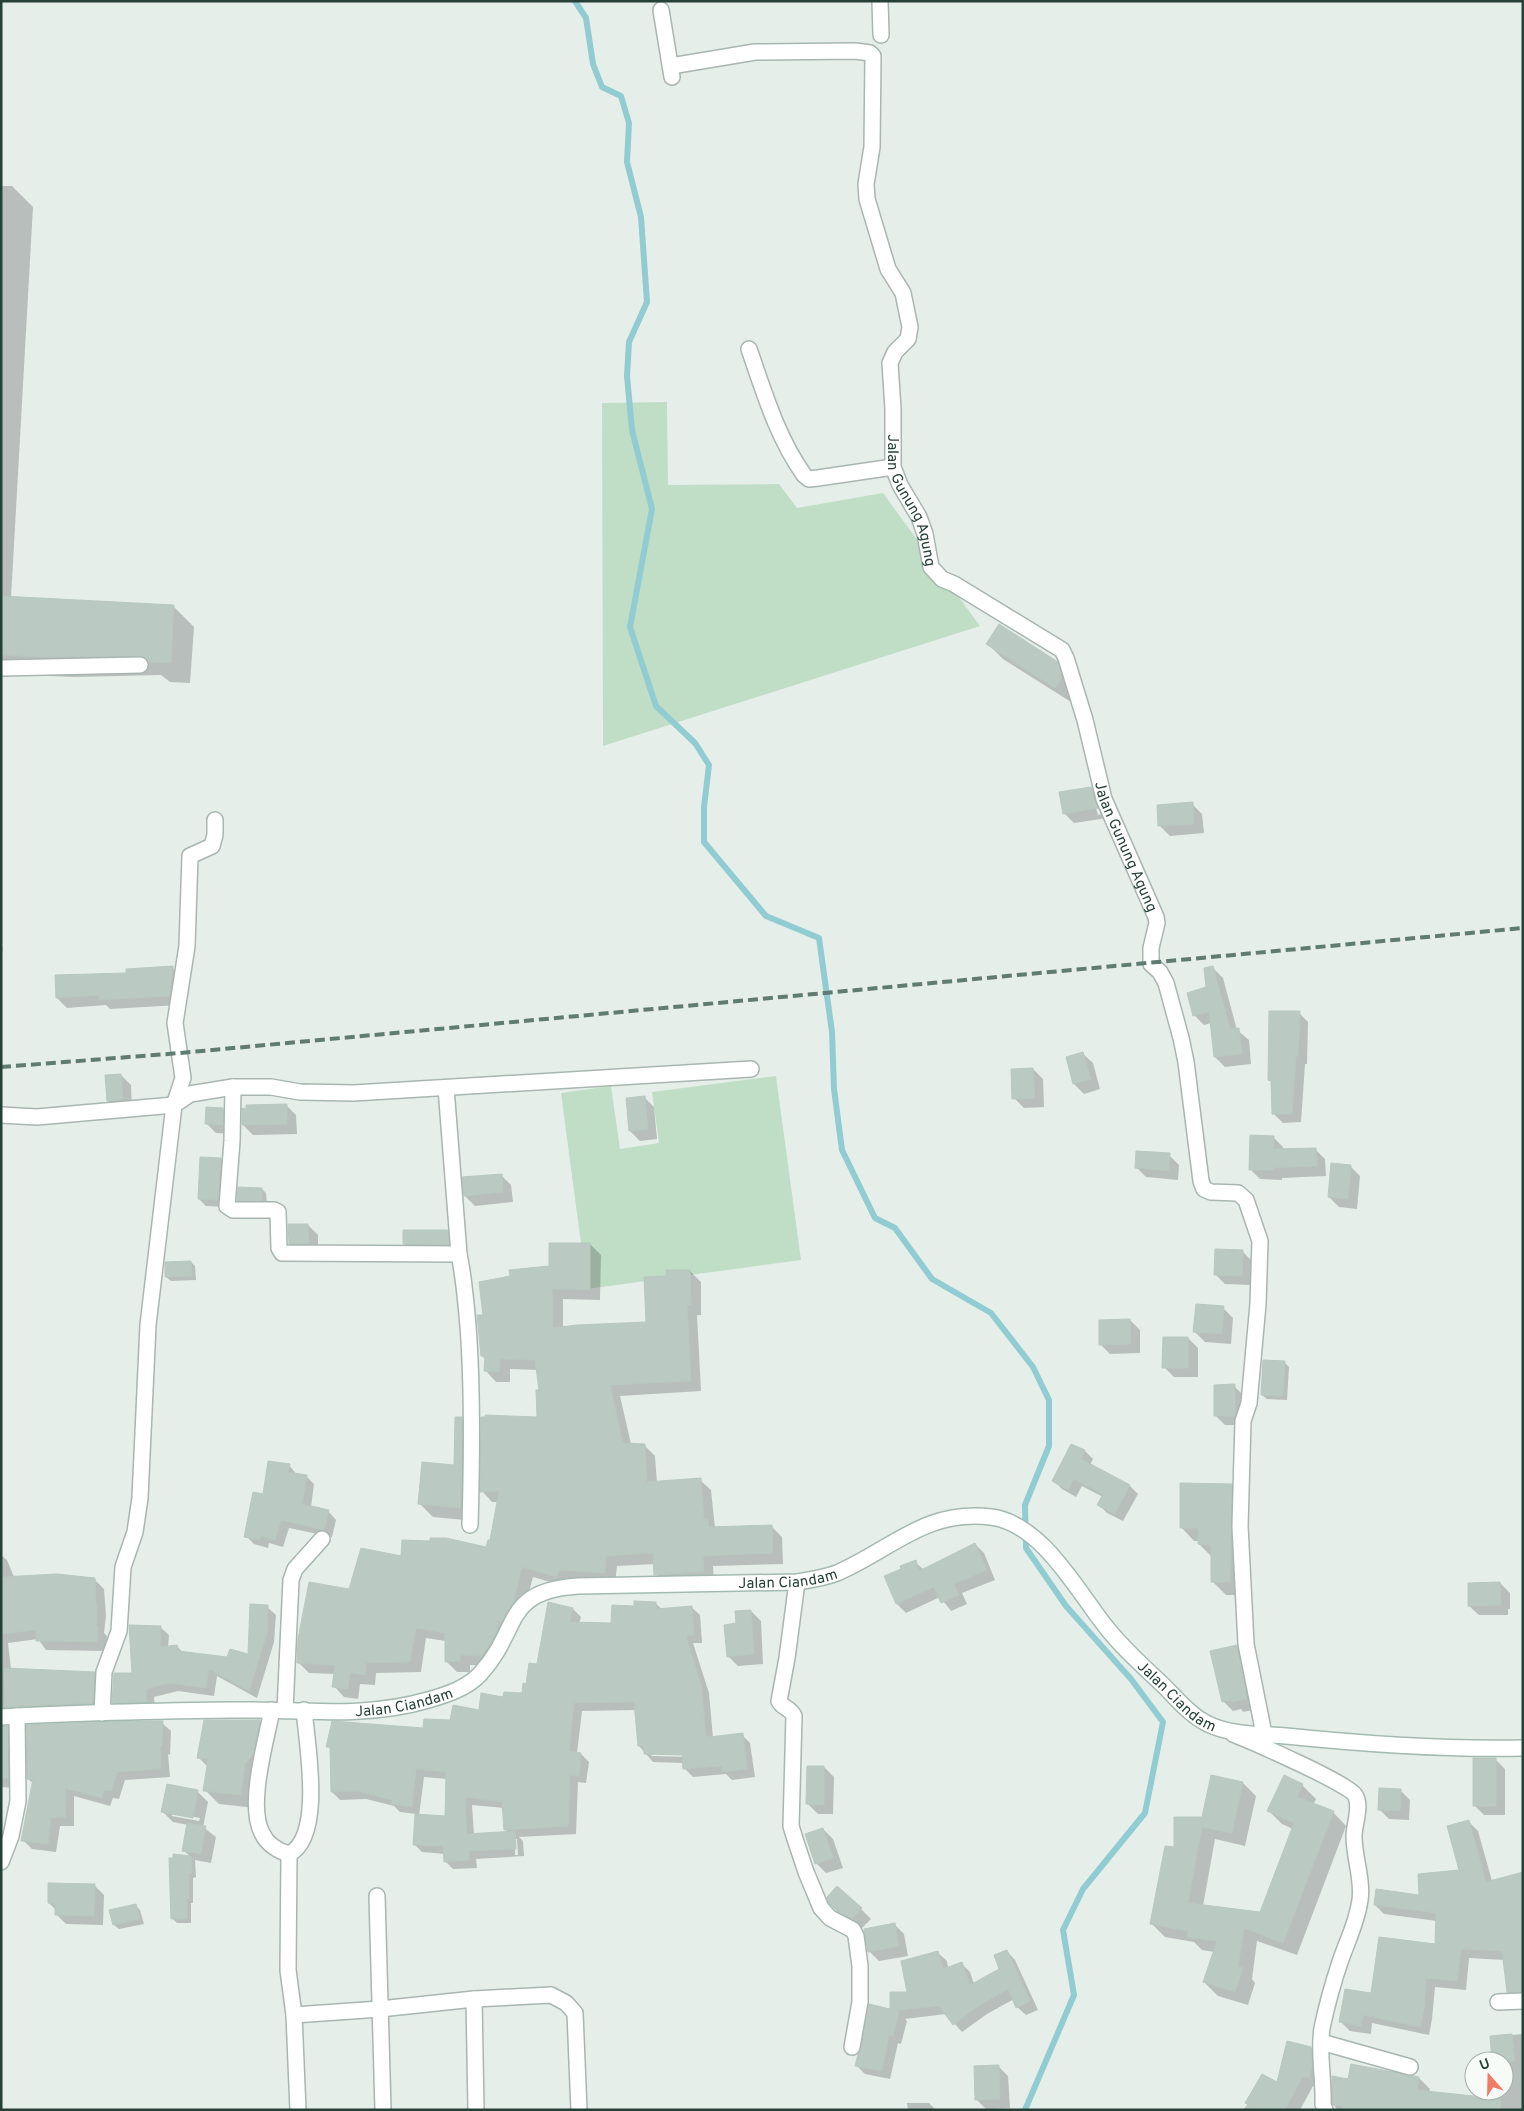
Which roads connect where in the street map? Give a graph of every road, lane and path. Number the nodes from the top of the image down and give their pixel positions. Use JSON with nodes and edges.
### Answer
{"nodes":[{"id":1,"x":880,"y":1,"type":"edge"},
{"id":2,"x":662,"y":10,"type":"dead end"},
{"id":3,"x":881,"y":35,"type":"dead end"},
{"id":4,"x":749,"y":349,"type":"dead end"},
{"id":5,"x":893,"y":466,"type":"junction"},
{"id":6,"x":140,"y":665,"type":"dead end"},
{"id":7,"x":1,"y":668,"type":"edge"},
{"id":8,"x":215,"y":820,"type":"dead end"},
{"id":9,"x":751,"y":1069,"type":"dead end"},
{"id":10,"x":233,"y":1087,"type":"junction"},
{"id":11,"x":446,"y":1088,"type":"junction"},
{"id":12,"x":174,"y":1105,"type":"junction"},
{"id":13,"x":1,"y":1115,"type":"edge"},
{"id":14,"x":459,"y":1254,"type":"junction"},
{"id":15,"x":470,"y":1525,"type":"dead end"},
{"id":16,"x":322,"y":1539,"type":"dead end"},
{"id":17,"x":797,"y":1582,"type":"junction"},
{"id":18,"x":279,"y":1710,"type":"junction"},
{"id":19,"x":304,"y":1710,"type":"junction"},
{"id":20,"x":102,"y":1713,"type":"junction"},
{"id":21,"x":17,"y":1716,"type":"junction"},
{"id":22,"x":1,"y":1717,"type":"edge"},
{"id":23,"x":1220,"y":1728,"type":"junction"},
{"id":24,"x":1264,"y":1734,"type":"junction"},
{"id":25,"x":1523,"y":1748,"type":"edge"},
{"id":26,"x":289,"y":1854,"type":"junction"},
{"id":27,"x":1,"y":1862,"type":"edge"},
{"id":28,"x":377,"y":1896,"type":"dead end"},
{"id":29,"x":474,"y":1999,"type":"junction"},
{"id":30,"x":1523,"y":2001,"type":"edge"},
{"id":31,"x":1498,"y":2002,"type":"dead end"},
{"id":32,"x":380,"y":2009,"type":"junction"},
{"id":33,"x":294,"y":2015,"type":"junction"},
{"id":34,"x":1321,"y":2042,"type":"junction"},
{"id":35,"x":852,"y":2047,"type":"dead end"},
{"id":36,"x":1410,"y":2067,"type":"dead end"},
{"id":37,"x":298,"y":2110,"type":"edge"},
{"id":38,"x":383,"y":2110,"type":"edge"},
{"id":39,"x":476,"y":2110,"type":"edge"},
{"id":40,"x":579,"y":2110,"type":"edge"},
{"id":41,"x":1325,"y":2110,"type":"edge"}],
"edges":[{"from":1,"to":3,"type":"street"},
{"from":2,"to":5,"type":"street","name":"Jalan Gunung Agung"},
{"from":4,"to":5,"type":"street"},
{"from":5,"to":24,"type":"street","name":"Jalan Gunung Agung"},
{"from":6,"to":7,"type":"street"},
{"from":8,"to":12,"type":"street"},
{"from":9,"to":11,"type":"street"},
{"from":10,"to":11,"type":"street"},
{"from":10,"to":12,"type":"street"},
{"from":10,"to":14,"type":"street"},
{"from":11,"to":14,"type":"street"},
{"from":12,"to":13,"type":"street"},
{"from":12,"to":20,"type":"street"},
{"from":14,"to":15,"type":"street"},
{"from":16,"to":18,"type":"street"},
{"from":17,"to":19,"type":"street","name":"Jalan Ciandam"},
{"from":17,"to":23,"type":"street","name":"Jalan Ciandam"},
{"from":17,"to":35,"type":"street"},
{"from":18,"to":19,"type":"street","name":"Jalan Ciandam"},
{"from":18,"to":20,"type":"street","name":"Jalan Ciandam"},
{"from":18,"to":26,"type":"street"},
{"from":19,"to":26,"type":"street"},
{"from":20,"to":21,"type":"street","name":"Jalan Ciandam"},
{"from":21,"to":22,"type":"street","name":"Jalan Ciandam"},
{"from":21,"to":27,"type":"street"},
{"from":23,"to":24,"type":"street","name":"Jalan Ciandam"},
{"from":23,"to":34,"type":"street"},
{"from":24,"to":25,"type":"street","name":"Jalan Ciandam"},
{"from":26,"to":33,"type":"street"},
{"from":28,"to":32,"type":"street"},
{"from":29,"to":32,"type":"street"},
{"from":29,"to":39,"type":"street"},
{"from":29,"to":40,"type":"street"},
{"from":30,"to":31,"type":"street"},
{"from":32,"to":33,"type":"street"},
{"from":32,"to":38,"type":"street"},
{"from":33,"to":37,"type":"street"},
{"from":34,"to":36,"type":"street"},
{"from":34,"to":41,"type":"street"}]}
